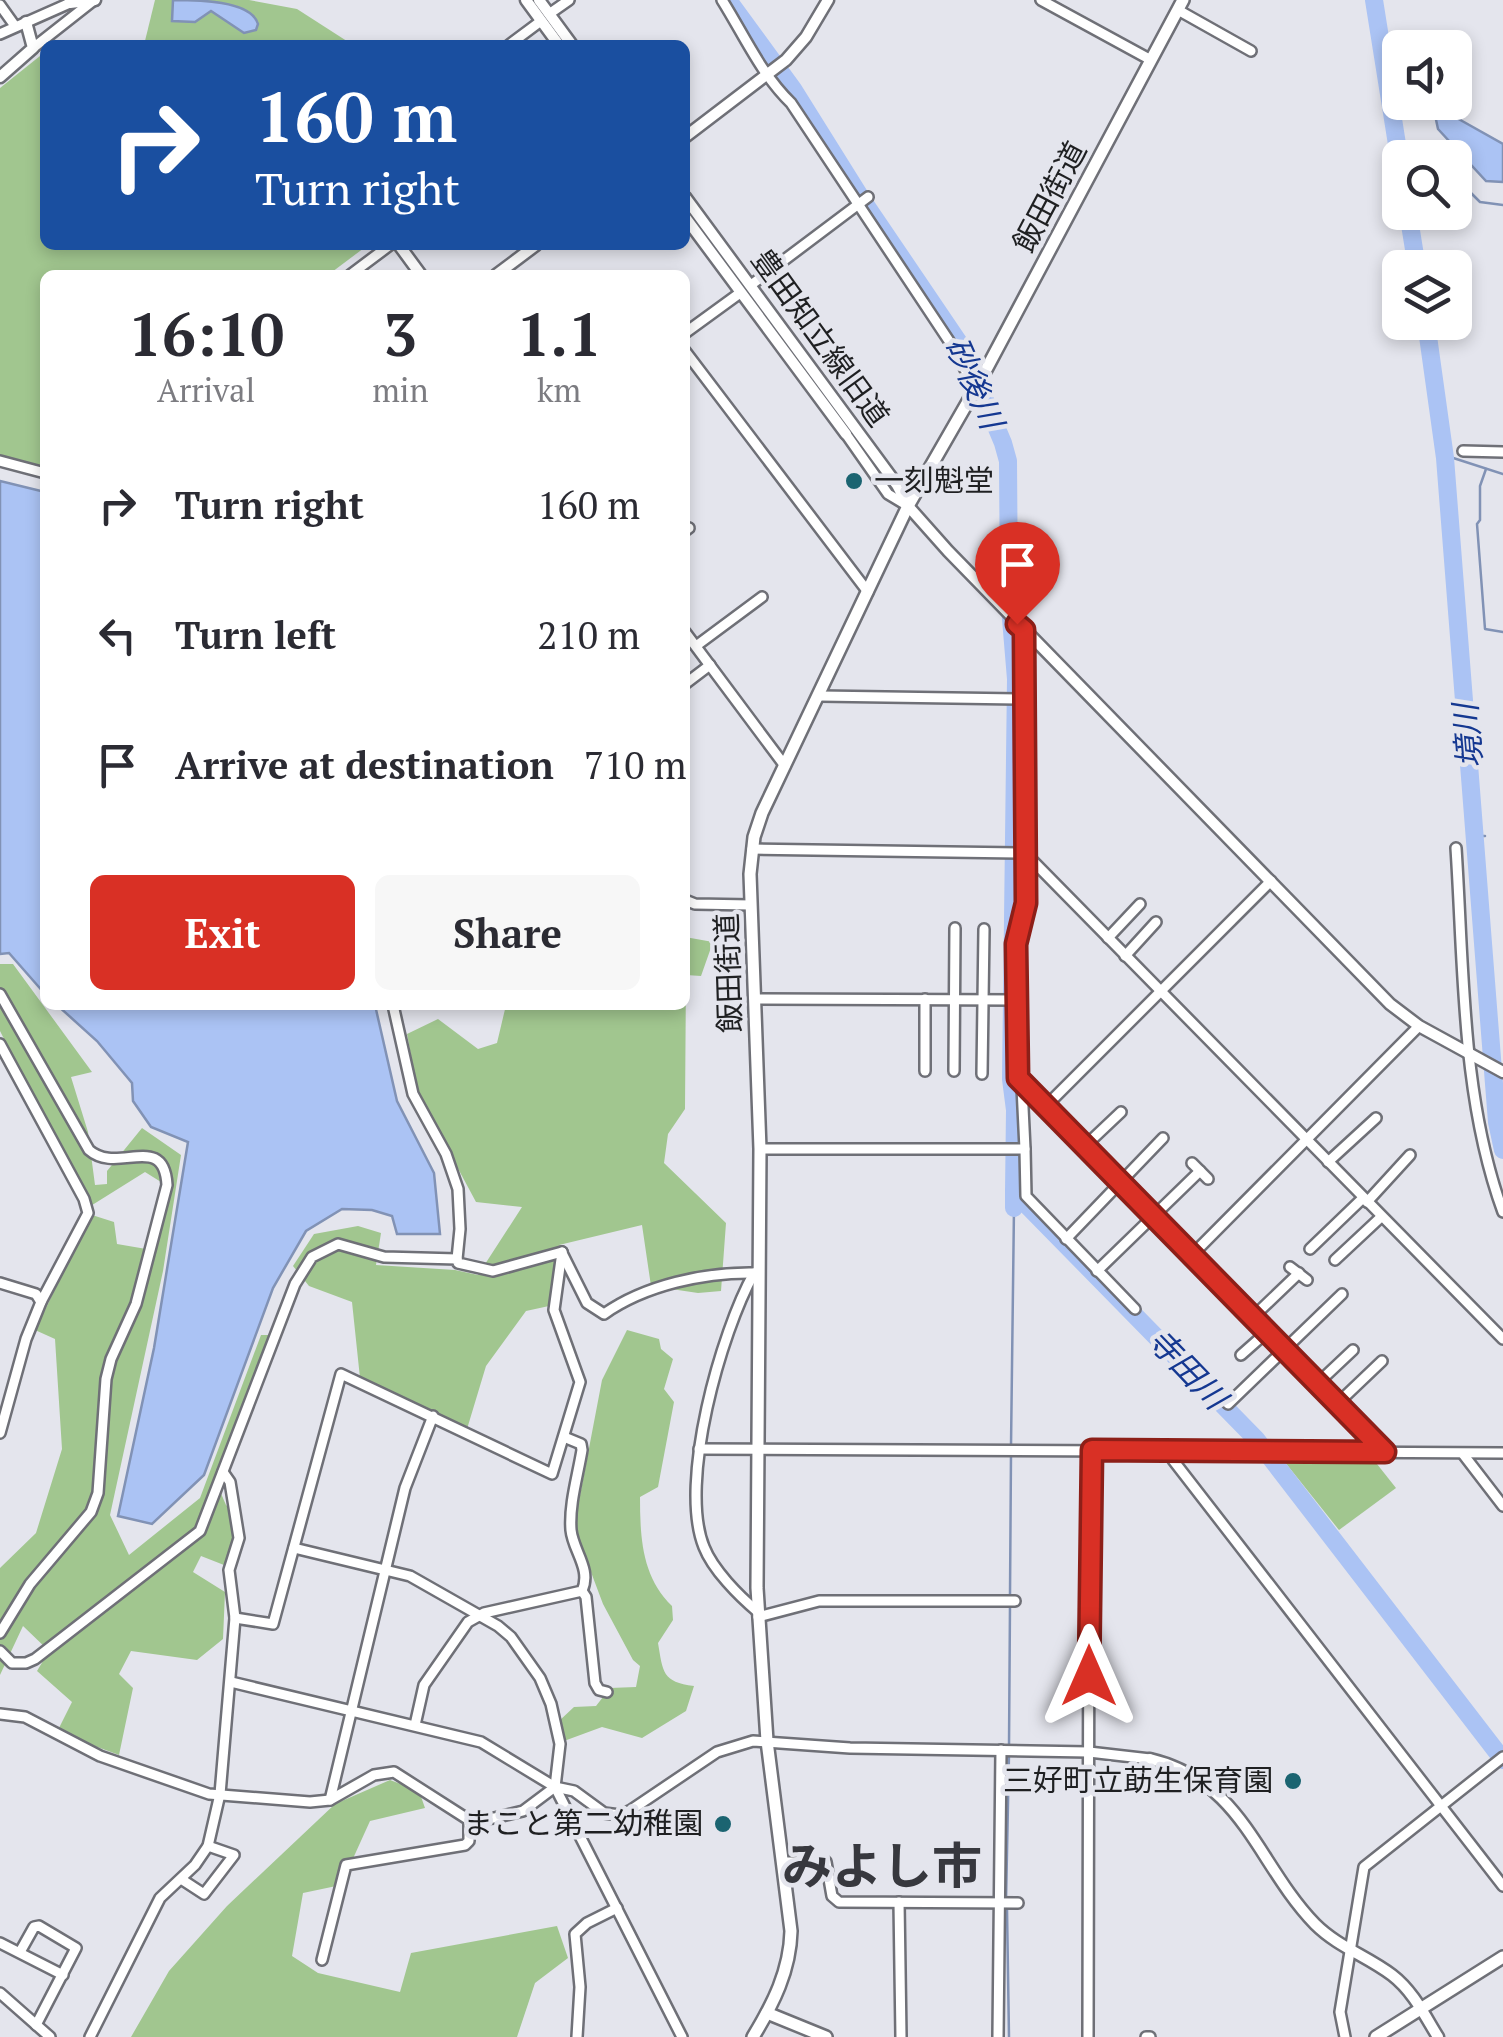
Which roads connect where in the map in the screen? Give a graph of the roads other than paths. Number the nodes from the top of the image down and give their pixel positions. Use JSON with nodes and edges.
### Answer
{"nodes":[{"id":1,"x":95,"y":0,"type":"edge"},
{"id":2,"x":526,"y":0,"type":"edge"},
{"id":3,"x":539,"y":0,"type":"edge"},
{"id":4,"x":569,"y":0,"type":"edge"},
{"id":5,"x":722,"y":0,"type":"edge"},
{"id":6,"x":828,"y":0,"type":"edge"},
{"id":7,"x":1040,"y":0,"type":"edge"},
{"id":8,"x":70,"y":2,"type":"edge"},
{"id":9,"x":0,"y":5,"type":"edge"},
{"id":10,"x":1180,"y":5,"type":"edge"},
{"id":11,"x":546,"y":18,"type":"junction"},
{"id":12,"x":21,"y":24,"type":"junction"},
{"id":13,"x":0,"y":34,"type":"edge"},
{"id":14,"x":43,"y":40,"type":"edge"},
{"id":15,"x":516,"y":40,"type":"edge"},
{"id":16,"x":557,"y":40,"type":"edge"},
{"id":17,"x":567,"y":40,"type":"edge"},
{"id":18,"x":40,"y":43,"type":"edge"},
{"id":19,"x":33,"y":48,"type":"junction"},
{"id":20,"x":1251,"y":51,"type":"dead end"},
{"id":21,"x":1151,"y":60,"type":"junction"},
{"id":22,"x":766,"y":76,"type":"junction"},
{"id":23,"x":0,"y":78,"type":"edge"},
{"id":24,"x":690,"y":134,"type":"edge"},
{"id":25,"x":864,"y":200,"type":"junction"},
{"id":26,"x":690,"y":204,"type":"edge"},
{"id":27,"x":690,"y":225,"type":"edge"},
{"id":28,"x":383,"y":250,"type":"edge"},
{"id":29,"x":529,"y":250,"type":"edge"},
{"id":30,"x":357,"y":270,"type":"edge"},
{"id":31,"x":503,"y":270,"type":"edge"},
{"id":32,"x":750,"y":284,"type":"junction"},
{"id":33,"x":740,"y":293,"type":"junction"},
{"id":34,"x":690,"y":328,"type":"edge"},
{"id":35,"x":690,"y":358,"type":"edge"},
{"id":36,"x":977,"y":385,"type":"junction"},
{"id":37,"x":846,"y":434,"type":"joint"},
{"id":38,"x":1463,"y":451,"type":"dead end"},
{"id":39,"x":1503,"y":452,"type":"edge"},
{"id":40,"x":0,"y":461,"type":"edge"},
{"id":41,"x":40,"y":472,"type":"edge"},
{"id":42,"x":908,"y":506,"type":"junction"},
{"id":43,"x":868,"y":592,"type":"junction"},
{"id":44,"x":762,"y":597,"type":"dead end"},
{"id":45,"x":1020,"y":626,"type":"junction"},
{"id":46,"x":690,"y":638,"type":"edge"},
{"id":47,"x":696,"y":646,"type":"junction"},
{"id":48,"x":710,"y":665,"type":"junction"},
{"id":49,"x":690,"y":680,"type":"edge"},
{"id":50,"x":820,"y":696,"type":"junction"},
{"id":51,"x":1023,"y":699,"type":"junction"},
{"id":52,"x":785,"y":766,"type":"junction"},
{"id":53,"x":1456,"y":848,"type":"dead end"},
{"id":54,"x":752,"y":849,"type":"junction"},
{"id":55,"x":1024,"y":853,"type":"junction"},
{"id":56,"x":1271,"y":881,"type":"junction"},
{"id":57,"x":690,"y":902,"type":"edge"},
{"id":58,"x":1140,"y":904,"type":"dead end"},
{"id":59,"x":751,"y":905,"type":"junction"},
{"id":60,"x":1156,"y":922,"type":"dead end"},
{"id":61,"x":954,"y":928,"type":"dead end"},
{"id":62,"x":984,"y":929,"type":"dead end"},
{"id":63,"x":1108,"y":938,"type":"junction"},
{"id":64,"x":1125,"y":956,"type":"junction"},
{"id":65,"x":1160,"y":991,"type":"junction"},
{"id":66,"x":0,"y":994,"type":"edge"},
{"id":67,"x":756,"y":999,"type":"junction"},
{"id":68,"x":925,"y":999,"type":"junction"},
{"id":69,"x":956,"y":1000,"type":"junction"},
{"id":70,"x":981,"y":1000,"type":"junction"},
{"id":71,"x":1016,"y":1000,"type":"junction"},
{"id":72,"x":394,"y":1010,"type":"edge"},
{"id":73,"x":1419,"y":1026,"type":"junction"},
{"id":74,"x":0,"y":1044,"type":"edge"},
{"id":75,"x":1470,"y":1054,"type":"junction"},
{"id":76,"x":925,"y":1071,"type":"dead end"},
{"id":77,"x":954,"y":1071,"type":"dead end"},
{"id":78,"x":1503,"y":1072,"type":"edge"},
{"id":79,"x":982,"y":1074,"type":"dead end"},
{"id":80,"x":1022,"y":1086,"type":"junction"},
{"id":81,"x":1045,"y":1107,"type":"junction"},
{"id":82,"x":1121,"y":1112,"type":"dead end"},
{"id":83,"x":1376,"y":1118,"type":"dead end"},
{"id":84,"x":1164,"y":1138,"type":"dead end"},
{"id":85,"x":1306,"y":1138,"type":"junction"},
{"id":86,"x":1084,"y":1147,"type":"junction"},
{"id":87,"x":760,"y":1149,"type":"junction"},
{"id":88,"x":1023,"y":1149,"type":"junction"},
{"id":89,"x":1410,"y":1155,"type":"dead end"},
{"id":90,"x":1328,"y":1162,"type":"junction"},
{"id":91,"x":1208,"y":1179,"type":"dead end"},
{"id":92,"x":1120,"y":1180,"type":"junction"},
{"id":93,"x":1365,"y":1200,"type":"junction"},
{"id":94,"x":1503,"y":1212,"type":"edge"},
{"id":95,"x":1153,"y":1215,"type":"junction"},
{"id":96,"x":1382,"y":1217,"type":"junction"},
{"id":97,"x":1066,"y":1238,"type":"junction"},
{"id":98,"x":1310,"y":1249,"type":"dead end"},
{"id":99,"x":562,"y":1252,"type":"junction"},
{"id":100,"x":1193,"y":1254,"type":"junction"},
{"id":101,"x":456,"y":1259,"type":"junction"},
{"id":102,"x":1335,"y":1260,"type":"dead end"},
{"id":103,"x":1097,"y":1270,"type":"junction"},
{"id":104,"x":758,"y":1272,"type":"junction"},
{"id":105,"x":1299,"y":1273,"type":"dead end"},
{"id":106,"x":0,"y":1283,"type":"edge"},
{"id":107,"x":1342,"y":1294,"type":"dead end"},
{"id":108,"x":41,"y":1302,"type":"junction"},
{"id":109,"x":1135,"y":1309,"type":"dead end"},
{"id":110,"x":1253,"y":1317,"type":"junction"},
{"id":111,"x":1267,"y":1332,"type":"junction"},
{"id":112,"x":1503,"y":1338,"type":"edge"},
{"id":113,"x":1353,"y":1350,"type":"dead end"},
{"id":114,"x":1286,"y":1352,"type":"junction"},
{"id":115,"x":1241,"y":1355,"type":"dead end"},
{"id":116,"x":1382,"y":1360,"type":"dead end"},
{"id":117,"x":1318,"y":1383,"type":"junction"},
{"id":118,"x":1228,"y":1404,"type":"dead end"},
{"id":119,"x":1338,"y":1404,"type":"junction"},
{"id":120,"x":433,"y":1416,"type":"junction"},
{"id":121,"x":0,"y":1433,"type":"edge"},
{"id":122,"x":564,"y":1437,"type":"junction"},
{"id":123,"x":760,"y":1448,"type":"junction"},
{"id":124,"x":698,"y":1449,"type":"junction"},
{"id":125,"x":1092,"y":1450,"type":"junction"},
{"id":126,"x":1170,"y":1451,"type":"junction"},
{"id":127,"x":1385,"y":1452,"type":"junction"},
{"id":128,"x":1503,"y":1453,"type":"edge"},
{"id":129,"x":1463,"y":1454,"type":"junction"},
{"id":130,"x":223,"y":1472,"type":"junction"},
{"id":131,"x":1503,"y":1506,"type":"edge"},
{"id":132,"x":294,"y":1548,"type":"junction"},
{"id":133,"x":384,"y":1569,"type":"junction"},
{"id":134,"x":582,"y":1591,"type":"junction"},
{"id":135,"x":1015,"y":1602,"type":"dead end"},
{"id":136,"x":758,"y":1614,"type":"junction"},
{"id":137,"x":477,"y":1616,"type":"junction"},
{"id":138,"x":234,"y":1618,"type":"junction"},
{"id":139,"x":0,"y":1633,"type":"edge"},
{"id":140,"x":0,"y":1651,"type":"edge"},
{"id":141,"x":231,"y":1682,"type":"junction"},
{"id":142,"x":607,"y":1692,"type":"dead end"},
{"id":143,"x":351,"y":1710,"type":"junction"},
{"id":144,"x":0,"y":1714,"type":"edge"},
{"id":145,"x":415,"y":1726,"type":"junction"},
{"id":146,"x":767,"y":1741,"type":"junction"},
{"id":147,"x":1001,"y":1750,"type":"junction"},
{"id":148,"x":1089,"y":1752,"type":"junction"},
{"id":149,"x":1150,"y":1759,"type":"joint"},
{"id":150,"x":1500,"y":1760,"type":"edge"},
{"id":151,"x":555,"y":1786,"type":"junction"},
{"id":152,"x":220,"y":1794,"type":"junction"},
{"id":153,"x":330,"y":1800,"type":"junction"},
{"id":154,"x":1442,"y":1806,"type":"junction"},
{"id":155,"x":470,"y":1820,"type":"junction"},
{"id":156,"x":208,"y":1846,"type":"junction"},
{"id":157,"x":783,"y":1862,"type":"junction"},
{"id":158,"x":181,"y":1879,"type":"junction"},
{"id":159,"x":1503,"y":1886,"type":"edge"},
{"id":160,"x":899,"y":1902,"type":"junction"},
{"id":161,"x":999,"y":1903,"type":"junction"},
{"id":162,"x":1017,"y":1903,"type":"dead end"},
{"id":163,"x":617,"y":1908,"type":"junction"},
{"id":164,"x":0,"y":1943,"type":"edge"},
{"id":165,"x":20,"y":1952,"type":"junction"},
{"id":166,"x":1352,"y":1952,"type":"junction"},
{"id":167,"x":1503,"y":1957,"type":"edge"},
{"id":168,"x":322,"y":1960,"type":"dead end"},
{"id":169,"x":63,"y":1975,"type":"junction"},
{"id":170,"x":0,"y":1993,"type":"edge"},
{"id":171,"x":1421,"y":2010,"type":"junction"},
{"id":172,"x":768,"y":2014,"type":"junction"},
{"id":173,"x":36,"y":2024,"type":"junction"},
{"id":174,"x":50,"y":2037,"type":"edge"},
{"id":175,"x":90,"y":2037,"type":"edge"},
{"id":176,"x":577,"y":2037,"type":"edge"},
{"id":177,"x":682,"y":2037,"type":"edge"},
{"id":178,"x":752,"y":2037,"type":"edge"},
{"id":179,"x":826,"y":2037,"type":"edge"},
{"id":180,"x":902,"y":2037,"type":"edge"},
{"id":181,"x":998,"y":2037,"type":"edge"},
{"id":182,"x":1088,"y":2037,"type":"edge"},
{"id":183,"x":1345,"y":2037,"type":"edge"},
{"id":184,"x":1376,"y":2037,"type":"edge"},
{"id":185,"x":1438,"y":2037,"type":"edge"}],
"edges":[{"from":1,"to":8,"type":"street"},
{"from":1,"to":14,"type":"street"},
{"from":2,"to":11,"type":"street"},
{"from":3,"to":11,"type":"street"},
{"from":4,"to":11,"type":"street"},
{"from":5,"to":22,"type":"street"},
{"from":6,"to":22,"type":"street"},
{"from":7,"to":21,"type":"street"},
{"from":8,"to":12,"type":"street"},
{"from":9,"to":12,"type":"street"},
{"from":10,"to":20,"type":"street"},
{"from":10,"to":21,"type":"main road","name":"飯田街道"},
{"from":11,"to":15,"type":"street"},
{"from":11,"to":16,"type":"street"},
{"from":11,"to":17,"type":"street"},
{"from":12,"to":13,"type":"street"},
{"from":12,"to":19,"type":"street"},
{"from":18,"to":19,"type":"street"},
{"from":19,"to":23,"type":"street"},
{"from":21,"to":36,"type":"main road","name":"飯田街道"},
{"from":22,"to":24,"type":"street"},
{"from":22,"to":25,"type":"street"},
{"from":25,"to":32,"type":"street"},
{"from":25,"to":36,"type":"street"},
{"from":26,"to":32,"type":"street","name":"豊田知立線旧道"},
{"from":27,"to":33,"type":"street","name":"豊田知立線旧道"},
{"from":28,"to":30,"type":"street"},
{"from":29,"to":31,"type":"street"},
{"from":32,"to":42,"type":"street","name":"豊田知立線旧道"},
{"from":33,"to":34,"type":"street"},
{"from":33,"to":37,"type":"street","name":"豊田知立線旧道"},
{"from":35,"to":43,"type":"street"},
{"from":36,"to":42,"type":"main road","name":"飯田街道"},
{"from":37,"to":42,"type":"street","name":"豊田知立線旧道"},
{"from":38,"to":39,"type":"street"},
{"from":40,"to":41,"type":"street"},
{"from":42,"to":43,"type":"main road","name":"飯田街道"},
{"from":42,"to":45,"type":"street"},
{"from":43,"to":50,"type":"main road","name":"飯田街道"},
{"from":44,"to":47,"type":"street"},
{"from":45,"to":51,"type":"street"},
{"from":45,"to":56,"type":"street"},
{"from":46,"to":47,"type":"street"},
{"from":47,"to":48,"type":"street"},
{"from":48,"to":49,"type":"street"},
{"from":48,"to":52,"type":"street"},
{"from":50,"to":51,"type":"street"},
{"from":50,"to":52,"type":"main road","name":"飯田街道"},
{"from":51,"to":55,"type":"street"},
{"from":52,"to":54,"type":"main road","name":"飯田街道"},
{"from":53,"to":75,"type":"street"},
{"from":54,"to":55,"type":"street"},
{"from":54,"to":59,"type":"main road","name":"飯田街道"},
{"from":55,"to":63,"type":"street"},
{"from":55,"to":71,"type":"street"},
{"from":56,"to":65,"type":"street"},
{"from":56,"to":73,"type":"street"},
{"from":57,"to":59,"type":"street"},
{"from":58,"to":63,"type":"street"},
{"from":59,"to":67,"type":"main road","name":"飯田街道"},
{"from":60,"to":64,"type":"street"},
{"from":61,"to":69,"type":"street"},
{"from":62,"to":70,"type":"street"},
{"from":63,"to":64,"type":"street"},
{"from":64,"to":65,"type":"street"},
{"from":65,"to":81,"type":"street"},
{"from":65,"to":85,"type":"street"},
{"from":66,"to":139,"type":"street"},
{"from":67,"to":68,"type":"street"},
{"from":67,"to":87,"type":"main road","name":"飯田街道"},
{"from":68,"to":69,"type":"street"},
{"from":68,"to":76,"type":"street"},
{"from":69,"to":70,"type":"street"},
{"from":69,"to":77,"type":"street"},
{"from":70,"to":71,"type":"street"},
{"from":70,"to":79,"type":"street"},
{"from":71,"to":80,"type":"street"},
{"from":72,"to":101,"type":"street"},
{"from":73,"to":75,"type":"street"},
{"from":73,"to":85,"type":"street"},
{"from":74,"to":108,"type":"street"},
{"from":75,"to":78,"type":"street"},
{"from":75,"to":94,"type":"street"},
{"from":80,"to":81,"type":"street"},
{"from":80,"to":88,"type":"street"},
{"from":81,"to":86,"type":"street"},
{"from":82,"to":86,"type":"street"},
{"from":83,"to":90,"type":"street"},
{"from":84,"to":92,"type":"street"},
{"from":85,"to":90,"type":"street"},
{"from":85,"to":100,"type":"street"},
{"from":86,"to":92,"type":"street"},
{"from":87,"to":88,"type":"street"},
{"from":87,"to":104,"type":"main road","name":"飯田街道"},
{"from":88,"to":97,"type":"street"},
{"from":89,"to":93,"type":"street"},
{"from":90,"to":93,"type":"street"},
{"from":91,"to":95,"type":"street"},
{"from":92,"to":95,"type":"street"},
{"from":92,"to":97,"type":"street"},
{"from":93,"to":96,"type":"street"},
{"from":93,"to":98,"type":"street"},
{"from":95,"to":100,"type":"street"},
{"from":95,"to":103,"type":"street"},
{"from":96,"to":102,"type":"street"},
{"from":96,"to":112,"type":"street"},
{"from":97,"to":103,"type":"street"},
{"from":99,"to":101,"type":"street"},
{"from":99,"to":104,"type":"street"},
{"from":99,"to":122,"type":"street"},
{"from":100,"to":110,"type":"street"},
{"from":101,"to":130,"type":"street"},
{"from":103,"to":109,"type":"street"},
{"from":104,"to":123,"type":"main road","name":"飯田街道"},
{"from":104,"to":124,"type":"street"},
{"from":105,"to":110,"type":"street"},
{"from":106,"to":108,"type":"street"},
{"from":107,"to":114,"type":"street"},
{"from":108,"to":121,"type":"street"},
{"from":110,"to":111,"type":"street"},
{"from":111,"to":114,"type":"street"},
{"from":111,"to":115,"type":"street"},
{"from":113,"to":117,"type":"street"},
{"from":114,"to":117,"type":"street"},
{"from":114,"to":118,"type":"street"},
{"from":116,"to":119,"type":"street"},
{"from":117,"to":119,"type":"street"},
{"from":119,"to":127,"type":"street"},
{"from":120,"to":122,"type":"street"},
{"from":120,"to":132,"type":"street"},
{"from":120,"to":133,"type":"street"},
{"from":122,"to":134,"type":"street"},
{"from":123,"to":124,"type":"street"},
{"from":123,"to":125,"type":"street"},
{"from":123,"to":136,"type":"main road","name":"飯田街道"},
{"from":124,"to":136,"type":"street"},
{"from":125,"to":126,"type":"street"},
{"from":125,"to":148,"type":"street"},
{"from":126,"to":127,"type":"street"},
{"from":126,"to":154,"type":"street"},
{"from":127,"to":129,"type":"street"},
{"from":128,"to":129,"type":"street"},
{"from":129,"to":131,"type":"street"},
{"from":130,"to":138,"type":"street"},
{"from":130,"to":140,"type":"street"},
{"from":132,"to":133,"type":"street"},
{"from":132,"to":138,"type":"street"},
{"from":133,"to":137,"type":"street"},
{"from":133,"to":143,"type":"street"},
{"from":134,"to":137,"type":"street"},
{"from":134,"to":142,"type":"street"},
{"from":135,"to":136,"type":"street"},
{"from":136,"to":146,"type":"main road","name":"飯田街道"},
{"from":137,"to":145,"type":"street"},
{"from":137,"to":151,"type":"street"},
{"from":138,"to":141,"type":"street"},
{"from":141,"to":143,"type":"street"},
{"from":141,"to":152,"type":"street"},
{"from":143,"to":145,"type":"street"},
{"from":143,"to":153,"type":"street"},
{"from":144,"to":152,"type":"street"},
{"from":145,"to":151,"type":"street"},
{"from":146,"to":147,"type":"street"},
{"from":146,"to":151,"type":"street"},
{"from":146,"to":157,"type":"main road","name":"飯田街道"},
{"from":147,"to":148,"type":"street"},
{"from":147,"to":161,"type":"street"},
{"from":148,"to":149,"type":"street"},
{"from":148,"to":182,"type":"street"},
{"from":149,"to":166,"type":"street"},
{"from":150,"to":154,"type":"street"},
{"from":151,"to":155,"type":"street"},
{"from":151,"to":163,"type":"street"},
{"from":152,"to":153,"type":"street"},
{"from":152,"to":156,"type":"street"},
{"from":153,"to":155,"type":"street"},
{"from":154,"to":159,"type":"street"},
{"from":154,"to":166,"type":"street"},
{"from":155,"to":168,"type":"street"},
{"from":156,"to":158,"type":"street"},
{"from":156,"to":158,"type":"street"},
{"from":157,"to":160,"type":"street"},
{"from":157,"to":172,"type":"main road","name":"飯田街道"},
{"from":158,"to":175,"type":"street"},
{"from":160,"to":161,"type":"street"},
{"from":160,"to":180,"type":"street"},
{"from":161,"to":162,"type":"street"},
{"from":161,"to":181,"type":"street"},
{"from":163,"to":176,"type":"street"},
{"from":163,"to":177,"type":"street"},
{"from":164,"to":165,"type":"street"},
{"from":165,"to":169,"type":"street"},
{"from":165,"to":169,"type":"street"},
{"from":166,"to":171,"type":"street"},
{"from":166,"to":183,"type":"street"},
{"from":167,"to":171,"type":"main road"},
{"from":169,"to":173,"type":"street"},
{"from":170,"to":173,"type":"street"},
{"from":171,"to":184,"type":"main road"},
{"from":171,"to":185,"type":"street"},
{"from":172,"to":178,"type":"main road","name":"飯田街道"},
{"from":172,"to":179,"type":"main road"},
{"from":173,"to":174,"type":"street"}]}
